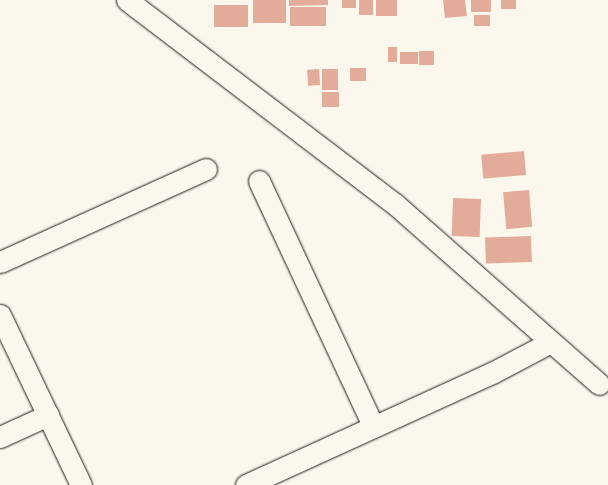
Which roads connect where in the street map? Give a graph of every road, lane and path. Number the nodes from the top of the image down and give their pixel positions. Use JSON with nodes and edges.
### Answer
{"nodes":[{"id":1,"x":127,"y":0,"type":"edge"},
{"id":2,"x":206,"y":170,"type":"dead end"},
{"id":3,"x":259,"y":181,"type":"dead end"},
{"id":4,"x":0,"y":262,"type":"edge"},
{"id":5,"x":0,"y":315,"type":"edge"},
{"id":6,"x":549,"y":342,"type":"junction"},
{"id":7,"x":605,"y":382,"type":"edge"},
{"id":8,"x":48,"y":415,"type":"junction"},
{"id":9,"x":373,"y":425,"type":"junction"},
{"id":10,"x":0,"y":437,"type":"edge"},
{"id":11,"x":74,"y":483,"type":"edge"},
{"id":12,"x":246,"y":485,"type":"edge"}],
"edges":[{"from":1,"to":6,"type":"street"},
{"from":2,"to":4,"type":"street"},
{"from":3,"to":9,"type":"street"},
{"from":5,"to":8,"type":"street"},
{"from":6,"to":7,"type":"street"},
{"from":6,"to":9,"type":"street"},
{"from":8,"to":10,"type":"street"},
{"from":8,"to":11,"type":"street"},
{"from":9,"to":12,"type":"street"}]}
